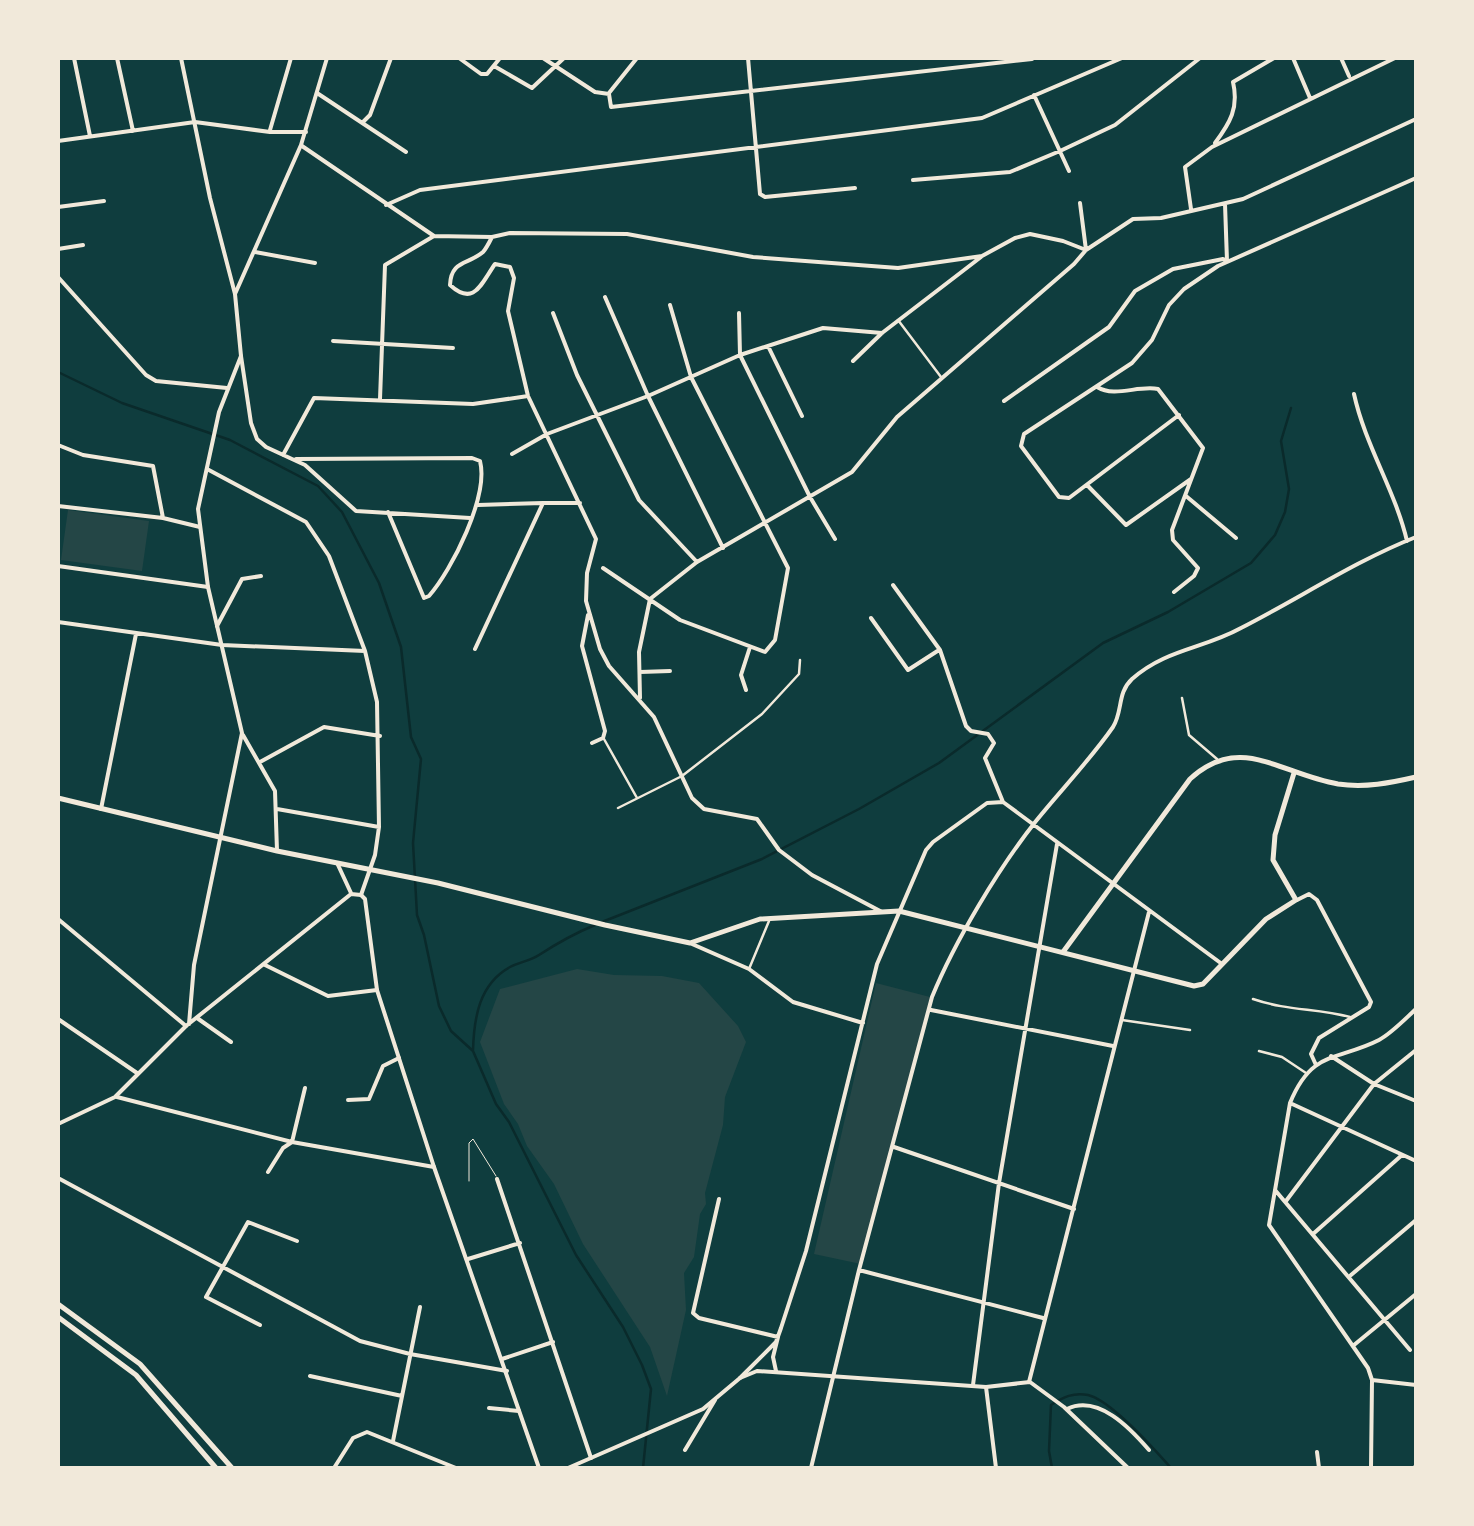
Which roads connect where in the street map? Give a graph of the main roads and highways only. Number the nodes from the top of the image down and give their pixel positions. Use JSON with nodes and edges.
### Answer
{"nodes":[{"id":1,"x":1294,"y":772,"type":"junction"},
{"id":2,"x":1416,"y":777,"type":"edge"},
{"id":3,"x":58,"y":798,"type":"edge"},
{"id":4,"x":1064,"y":952,"type":"junction"},
{"id":5,"x":58,"y":1304,"type":"edge"},
{"id":6,"x":58,"y":1316,"type":"edge"},
{"id":7,"x":214,"y":1468,"type":"edge"},
{"id":8,"x":232,"y":1468,"type":"edge"}],
"edges":[{"from":1,"to":2,"type":"main road"},
{"from":1,"to":4,"type":"main road"},
{"from":1,"to":4,"type":"main road"},
{"from":3,"to":4,"type":"main road"},
{"from":5,"to":8,"type":"main road"},
{"from":6,"to":7,"type":"main road"}]}
